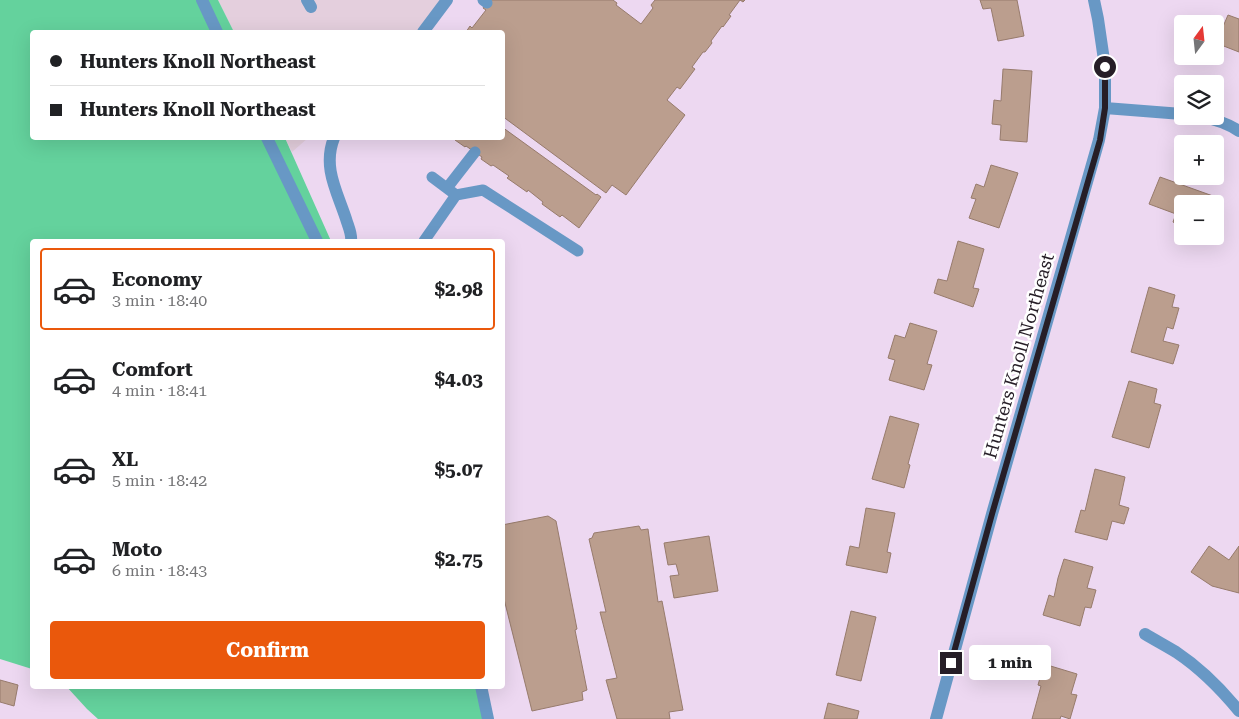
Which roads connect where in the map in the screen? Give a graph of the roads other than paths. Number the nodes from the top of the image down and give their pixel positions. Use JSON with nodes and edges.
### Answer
{"nodes":[{"id":1,"x":202,"y":0,"type":"edge"},
{"id":2,"x":447,"y":0,"type":"edge"},
{"id":3,"x":1094,"y":0,"type":"edge"},
{"id":4,"x":216,"y":30,"type":"edge"},
{"id":5,"x":424,"y":30,"type":"edge"},
{"id":6,"x":1105,"y":108,"type":"junction"},
{"id":7,"x":1174,"y":113,"type":"edge"},
{"id":8,"x":1224,"y":123,"type":"edge"},
{"id":9,"x":1239,"y":131,"type":"edge"},
{"id":10,"x":268,"y":140,"type":"edge"},
{"id":11,"x":334,"y":140,"type":"edge"},
{"id":12,"x":475,"y":152,"type":"dead end"},
{"id":13,"x":432,"y":178,"type":"dead end"},
{"id":14,"x":452,"y":191,"type":"junction"},
{"id":15,"x":316,"y":239,"type":"edge"},
{"id":16,"x":352,"y":239,"type":"edge"},
{"id":17,"x":425,"y":239,"type":"edge"},
{"id":18,"x":578,"y":251,"type":"dead end"},
{"id":19,"x":1145,"y":634,"type":"dead end"},
{"id":20,"x":482,"y":689,"type":"edge"},
{"id":21,"x":1239,"y":711,"type":"edge"},
{"id":22,"x":488,"y":719,"type":"edge"},
{"id":23,"x":936,"y":719,"type":"edge"}],
"edges":[{"from":1,"to":4,"type":"street"},
{"from":2,"to":5,"type":"street"},
{"from":3,"to":6,"type":"street","name":"Hunters Knoll Northeast"},
{"from":6,"to":7,"type":"street"},
{"from":6,"to":23,"type":"street","name":"Hunters Knoll Northeast"},
{"from":8,"to":9,"type":"street"},
{"from":10,"to":15,"type":"street"},
{"from":11,"to":16,"type":"street"},
{"from":12,"to":14,"type":"lane"},
{"from":13,"to":14,"type":"lane"},
{"from":14,"to":17,"type":"lane"},
{"from":14,"to":18,"type":"lane"},
{"from":19,"to":21,"type":"street"},
{"from":20,"to":22,"type":"street"}]}
